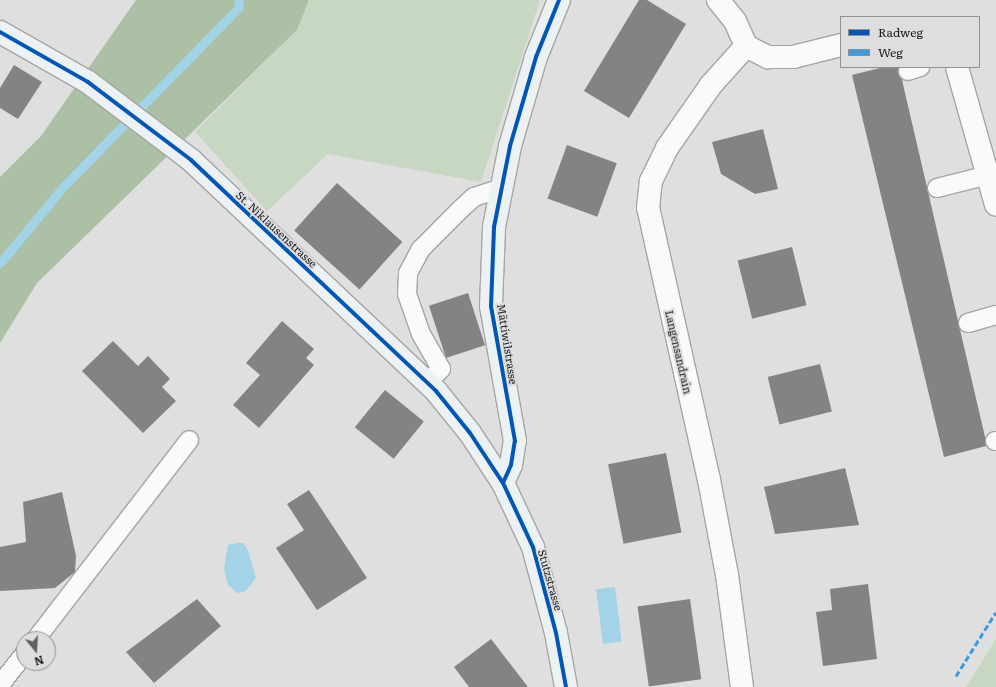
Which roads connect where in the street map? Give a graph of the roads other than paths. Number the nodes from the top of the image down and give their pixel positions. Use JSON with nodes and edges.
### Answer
{"nodes":[{"id":1,"x":559,"y":0,"type":"edge"},
{"id":2,"x":718,"y":0,"type":"edge"},
{"id":3,"x":0,"y":32,"type":"edge"},
{"id":4,"x":840,"y":45,"type":"edge"},
{"id":5,"x":746,"y":46,"type":"junction"},
{"id":6,"x":958,"y":68,"type":"edge"},
{"id":7,"x":988,"y":175,"type":"junction"},
{"id":8,"x":501,"y":188,"type":"junction"},
{"id":9,"x":937,"y":188,"type":"dead end"},
{"id":10,"x":996,"y":205,"type":"edge"},
{"id":11,"x":996,"y":315,"type":"edge"},
{"id":12,"x":968,"y":323,"type":"dead end"},
{"id":13,"x":427,"y":383,"type":"junction"},
{"id":14,"x":189,"y":440,"type":"dead end"},
{"id":15,"x":503,"y":483,"type":"junction"},
{"id":16,"x":42,"y":631,"type":"edge"},
{"id":17,"x":16,"y":664,"type":"edge"},
{"id":18,"x":0,"y":685,"type":"edge"},
{"id":19,"x":566,"y":687,"type":"edge"},
{"id":20,"x":742,"y":687,"type":"edge"}],
"edges":[{"from":1,"to":8,"type":"street","name":"Mättiwilstrasse"},
{"from":2,"to":5,"type":"street"},
{"from":3,"to":13,"type":"street","name":"St. Niklausenstrasse"},
{"from":4,"to":5,"type":"street"},
{"from":5,"to":20,"type":"street","name":"Langensandrain"},
{"from":6,"to":7,"type":"street"},
{"from":7,"to":9,"type":"lane"},
{"from":7,"to":10,"type":"street"},
{"from":8,"to":13,"type":"lane"},
{"from":8,"to":15,"type":"street","name":"Mättiwilstrasse"},
{"from":11,"to":12,"type":"lane"},
{"from":13,"to":15,"type":"street","name":"St. Niklausenstrasse"},
{"from":14,"to":16,"type":"lane"},
{"from":15,"to":19,"type":"street","name":"Stutzstrasse"},
{"from":17,"to":18,"type":"lane"}]}
